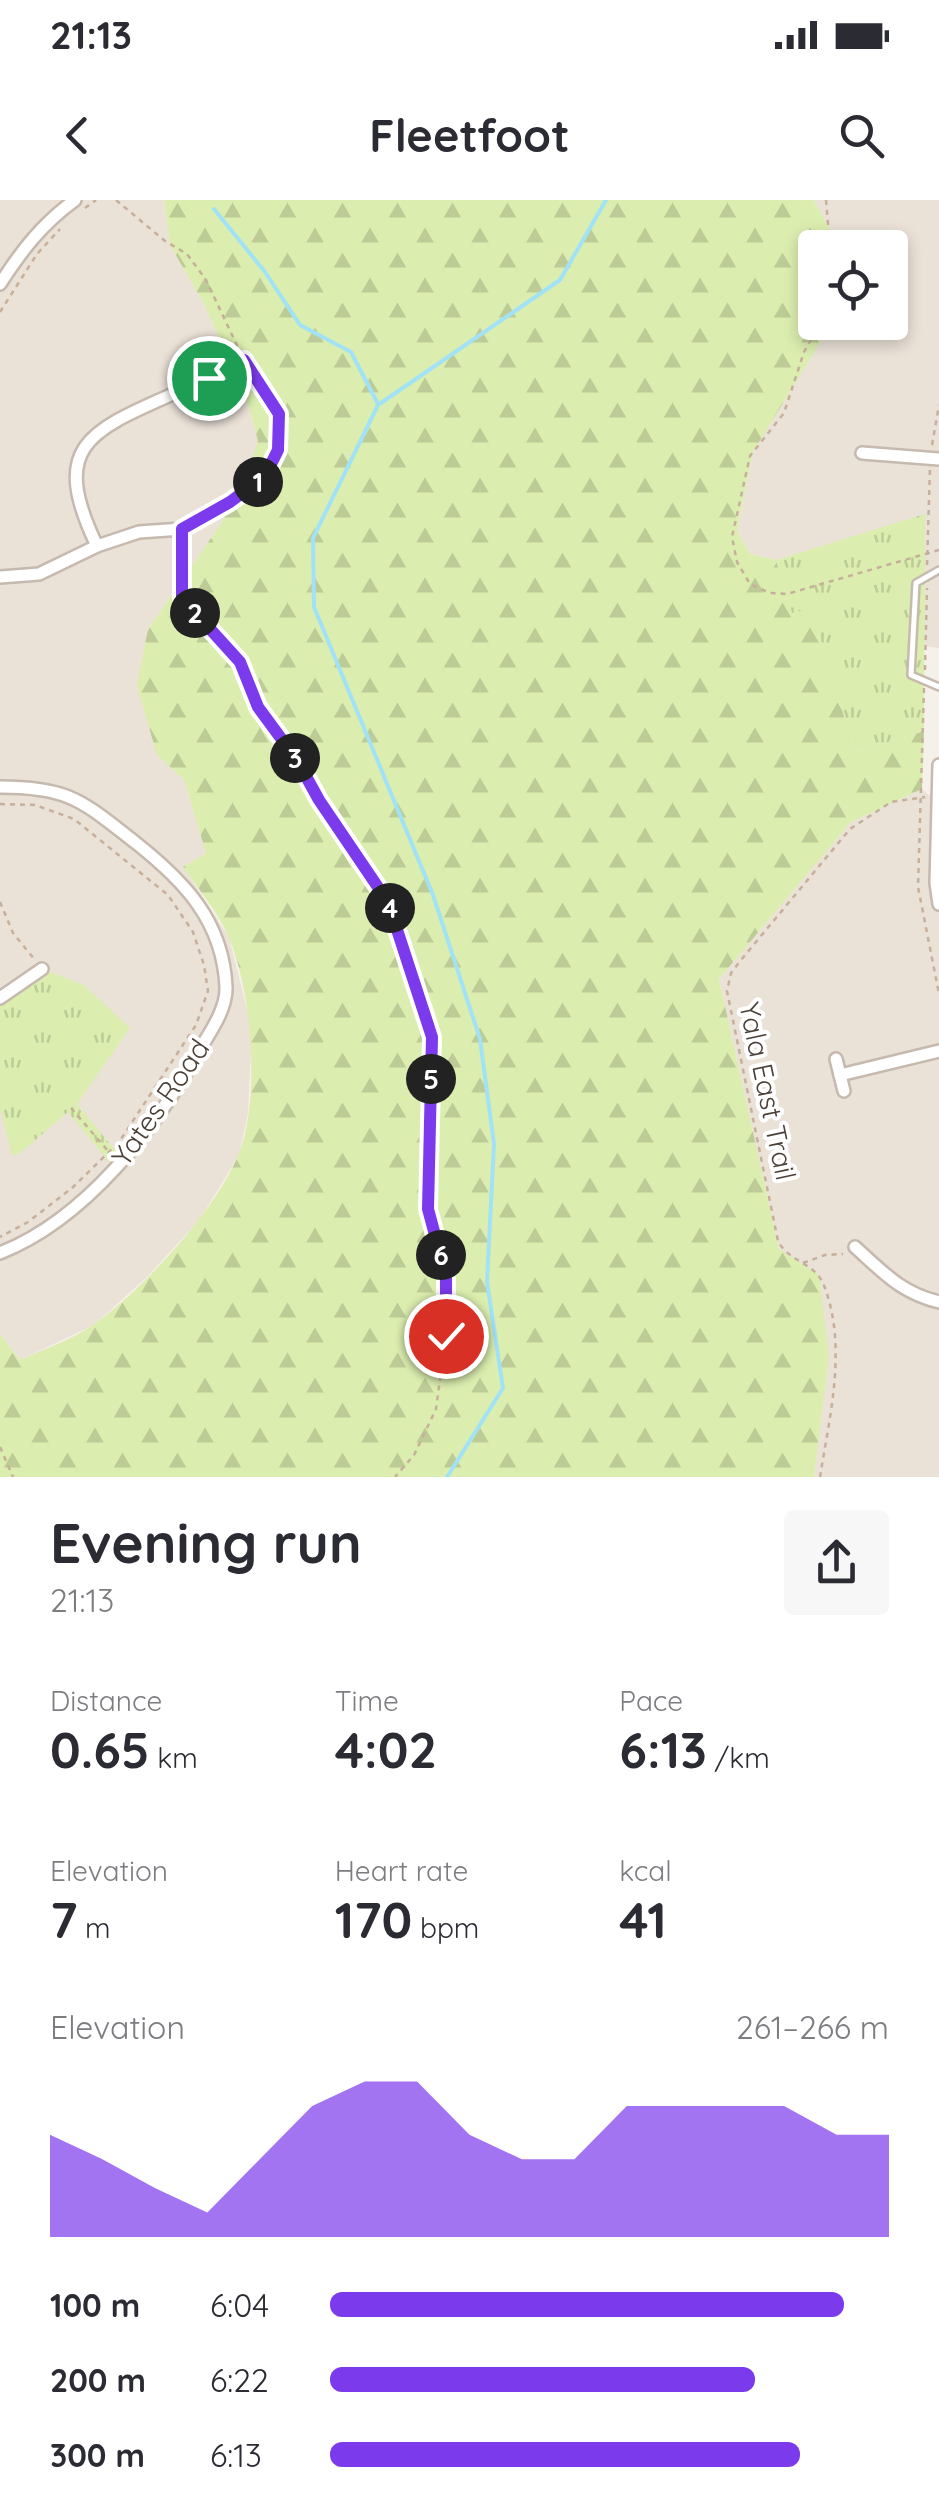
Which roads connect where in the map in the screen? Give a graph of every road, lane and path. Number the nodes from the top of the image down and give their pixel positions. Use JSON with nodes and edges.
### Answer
{"nodes":[{"id":1,"x":75,"y":200,"type":"edge"},
{"id":2,"x":96,"y":200,"type":"edge"},
{"id":3,"x":116,"y":200,"type":"edge"},
{"id":4,"x":826,"y":200,"type":"edge"},
{"id":5,"x":75,"y":216,"type":"dead end"},
{"id":6,"x":60,"y":228,"type":"dead end"},
{"id":7,"x":828,"y":230,"type":"edge"},
{"id":8,"x":0,"y":284,"type":"edge"},
{"id":9,"x":0,"y":312,"type":"edge"},
{"id":10,"x":811,"y":340,"type":"edge"},
{"id":11,"x":244,"y":360,"type":"junction"},
{"id":12,"x":173,"y":394,"type":"joint"},
{"id":13,"x":939,"y":405,"type":"edge"},
{"id":14,"x":862,"y":454,"type":"dead end"},
{"id":15,"x":935,"y":459,"type":"edge"},
{"id":16,"x":929,"y":515,"type":"junction"},
{"id":17,"x":939,"y":515,"type":"edge"},
{"id":18,"x":182,"y":529,"type":"junction"},
{"id":19,"x":97,"y":546,"type":"junction"},
{"id":20,"x":939,"y":550,"type":"edge"},
{"id":21,"x":928,"y":553,"type":"junction"},
{"id":22,"x":939,"y":570,"type":"edge"},
{"id":23,"x":927,"y":576,"type":"junction"},
{"id":24,"x":0,"y":577,"type":"edge"},
{"id":25,"x":925,"y":680,"type":"junction"},
{"id":26,"x":939,"y":686,"type":"edge"},
{"id":27,"x":939,"y":765,"type":"edge"},
{"id":28,"x":0,"y":786,"type":"edge"},
{"id":29,"x":922,"y":797,"type":"junction"},
{"id":30,"x":938,"y":797,"type":"edge"},
{"id":31,"x":0,"y":804,"type":"edge"},
{"id":32,"x":0,"y":902,"type":"edge"},
{"id":33,"x":939,"y":904,"type":"edge"},
{"id":34,"x":42,"y":969,"type":"joint"},
{"id":35,"x":939,"y":994,"type":"edge"},
{"id":36,"x":0,"y":998,"type":"edge"},
{"id":37,"x":939,"y":1051,"type":"edge"},
{"id":38,"x":836,"y":1059,"type":"dead end"},
{"id":39,"x":840,"y":1075,"type":"junction"},
{"id":40,"x":844,"y":1091,"type":"dead end"},
{"id":41,"x":72,"y":1108,"type":"dead end"},
{"id":42,"x":110,"y":1153,"type":"junction"},
{"id":43,"x":0,"y":1237,"type":"edge"},
{"id":44,"x":857,"y":1249,"type":"joint"},
{"id":45,"x":0,"y":1253,"type":"edge"},
{"id":46,"x":802,"y":1263,"type":"junction"},
{"id":47,"x":939,"y":1302,"type":"edge"},
{"id":48,"x":0,"y":1448,"type":"edge"},
{"id":49,"x":13,"y":1477,"type":"edge"},
{"id":50,"x":395,"y":1477,"type":"edge"},
{"id":51,"x":820,"y":1477,"type":"edge"}],
"edges":[{"from":1,"to":8,"type":"street"},
{"from":2,"to":5,"type":"path"},
{"from":3,"to":11,"type":"path"},
{"from":4,"to":7,"type":"path"},
{"from":6,"to":9,"type":"path"},
{"from":10,"to":21,"type":"path"},
{"from":11,"to":12,"type":"path"},
{"from":11,"to":18,"type":"path"},
{"from":12,"to":19,"type":"street"},
{"from":13,"to":15,"type":"path"},
{"from":14,"to":15,"type":"street"},
{"from":15,"to":16,"type":"path"},
{"from":16,"to":17,"type":"path"},
{"from":16,"to":21,"type":"path"},
{"from":18,"to":19,"type":"street"},
{"from":18,"to":50,"type":"path"},
{"from":19,"to":24,"type":"street"},
{"from":20,"to":21,"type":"path"},
{"from":21,"to":23,"type":"path"},
{"from":22,"to":23,"type":"lane"},
{"from":23,"to":25,"type":"path"},
{"from":23,"to":25,"type":"lane"},
{"from":25,"to":26,"type":"lane"},
{"from":25,"to":29,"type":"path"},
{"from":27,"to":30,"type":"street"},
{"from":28,"to":45,"type":"street","name":"Yates Road"},
{"from":29,"to":30,"type":"path","name":"Yala East Trail"},
{"from":29,"to":35,"type":"path"},
{"from":29,"to":46,"type":"path","name":"Yala East Trail"},
{"from":30,"to":33,"type":"street"},
{"from":31,"to":42,"type":"path"},
{"from":32,"to":34,"type":"path"},
{"from":34,"to":36,"type":"street"},
{"from":37,"to":39,"type":"street"},
{"from":38,"to":39,"type":"street"},
{"from":39,"to":40,"type":"street"},
{"from":41,"to":42,"type":"path"},
{"from":42,"to":43,"type":"path"},
{"from":44,"to":46,"type":"path"},
{"from":44,"to":47,"type":"street"},
{"from":46,"to":51,"type":"path","name":"Yala East Trail"},
{"from":48,"to":49,"type":"path"}]}
